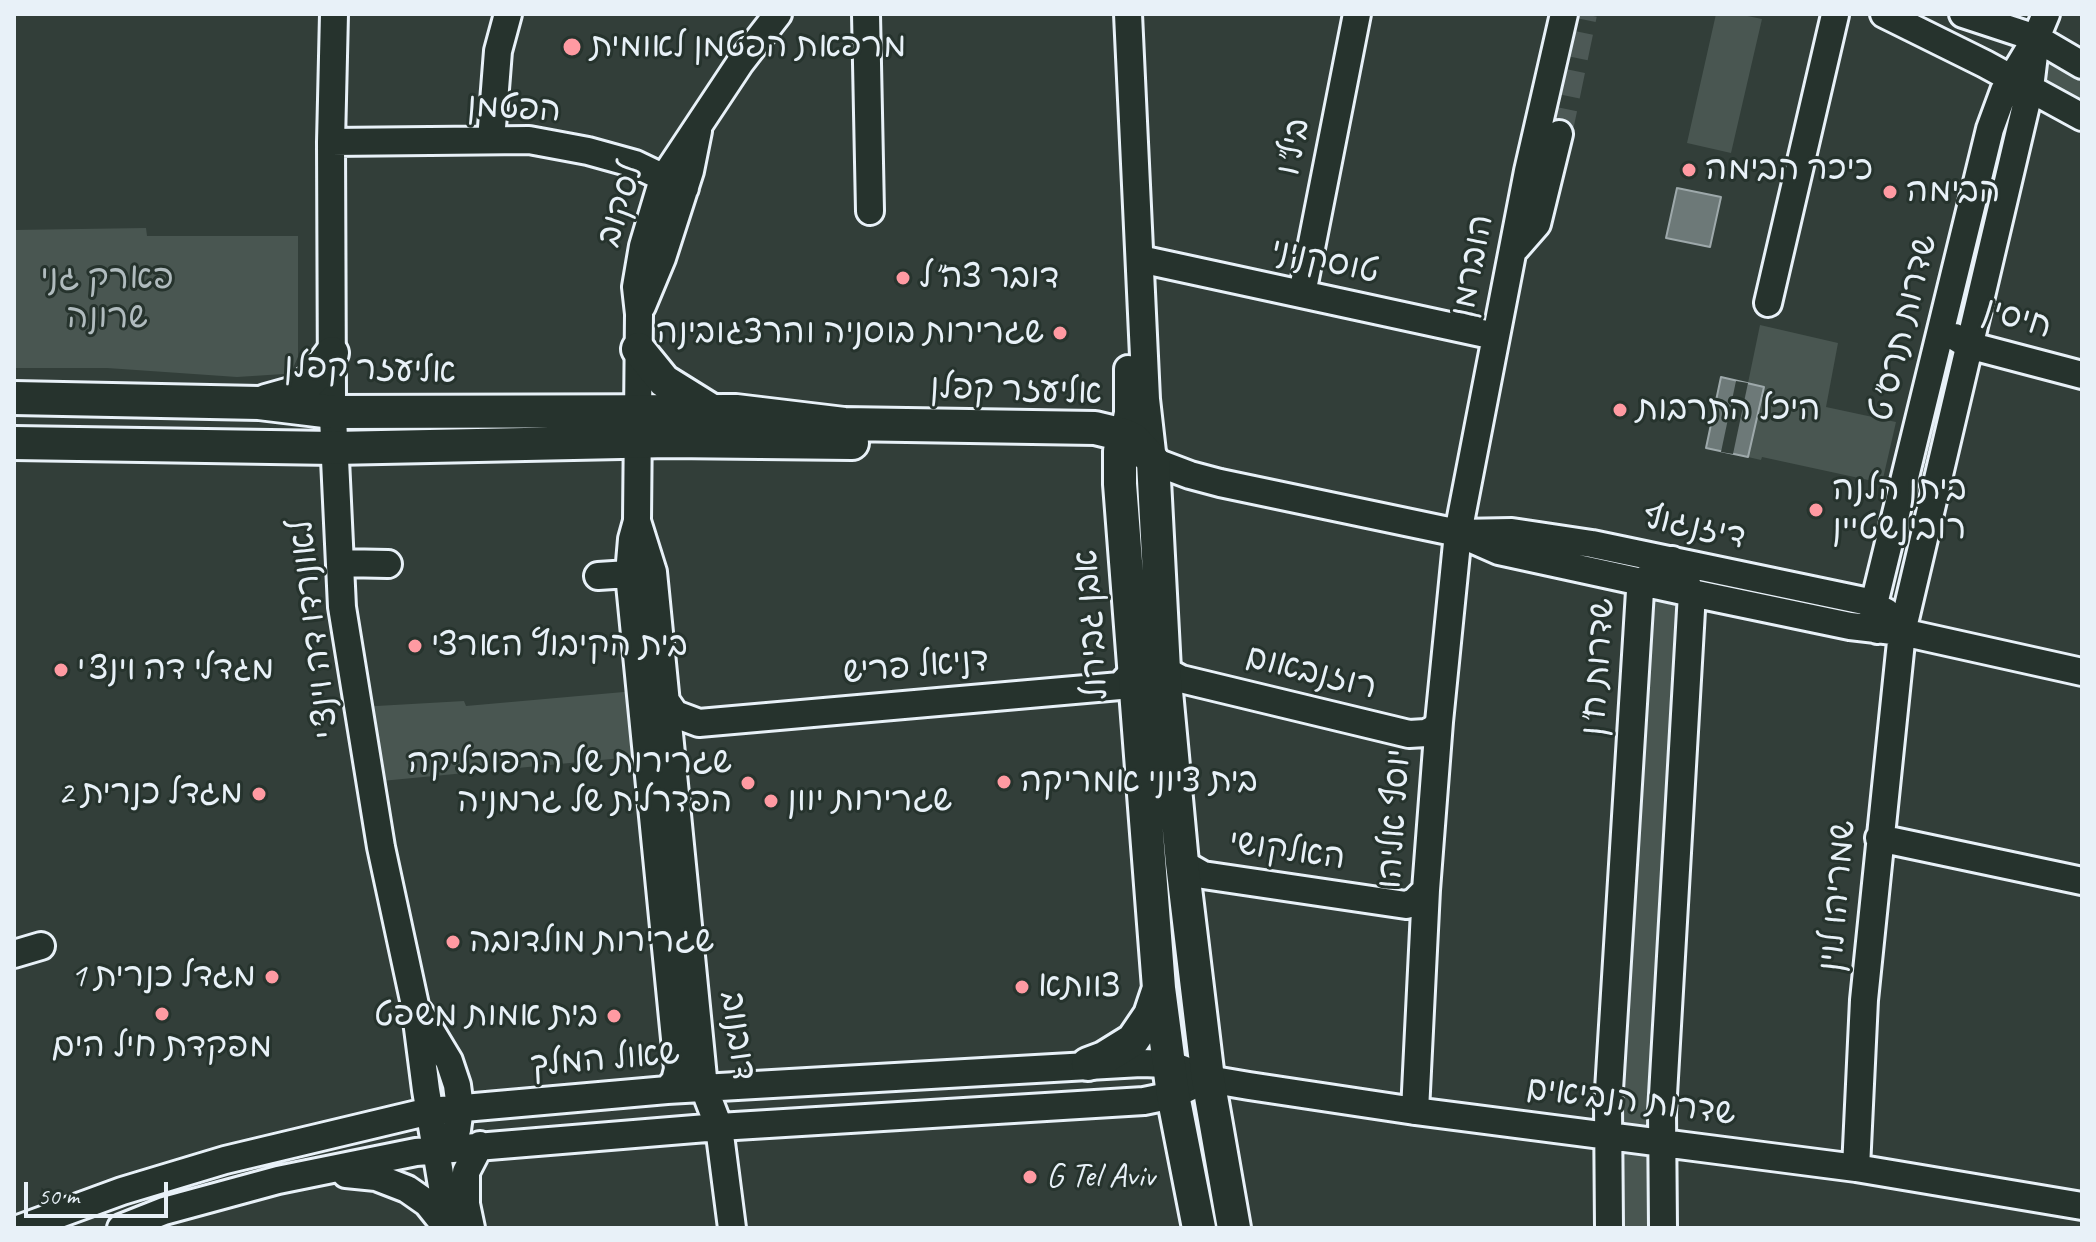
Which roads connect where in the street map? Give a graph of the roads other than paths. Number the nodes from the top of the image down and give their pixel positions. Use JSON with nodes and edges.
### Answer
{"nodes":[{"id":1,"x":334,"y":14,"type":"edge"},
{"id":2,"x":508,"y":14,"type":"edge"},
{"id":3,"x":778,"y":14,"type":"edge"},
{"id":4,"x":866,"y":14,"type":"edge"},
{"id":5,"x":1110,"y":14,"type":"edge"},
{"id":6,"x":1128,"y":14,"type":"edge"},
{"id":7,"x":1357,"y":14,"type":"edge"},
{"id":8,"x":1564,"y":14,"type":"edge"},
{"id":9,"x":1884,"y":14,"type":"edge"},
{"id":10,"x":1963,"y":14,"type":"edge"},
{"id":11,"x":1835,"y":15,"type":"edge"},
{"id":12,"x":2041,"y":26,"type":"edge"},
{"id":13,"x":2082,"y":65,"type":"edge"},
{"id":14,"x":2024,"y":80,"type":"junction"},
{"id":15,"x":2082,"y":117,"type":"edge"},
{"id":16,"x":1559,"y":134,"type":"tunnel mouth"},
{"id":17,"x":491,"y":140,"type":"junction"},
{"id":18,"x":331,"y":142,"type":"junction"},
{"id":19,"x":674,"y":184,"type":"junction"},
{"id":20,"x":870,"y":211,"type":"dead end"},
{"id":21,"x":1514,"y":250,"type":"junction"},
{"id":22,"x":1140,"y":259,"type":"junction"},
{"id":23,"x":1966,"y":289,"type":"tunnel mouth"},
{"id":24,"x":1302,"y":294,"type":"junction"},
{"id":25,"x":1768,"y":303,"type":"dead end"},
{"id":26,"x":639,"y":314,"type":"junction"},
{"id":27,"x":1944,"y":317,"type":"junction"},
{"id":28,"x":1495,"y":336,"type":"junction"},
{"id":29,"x":1968,"y":345,"type":"junction"},
{"id":30,"x":638,"y":349,"type":"junction"},
{"id":31,"x":332,"y":353,"type":"junction"},
{"id":32,"x":2082,"y":375,"type":"edge"},
{"id":33,"x":1943,"y":380,"type":"tunnel mouth"},
{"id":34,"x":14,"y":398,"type":"edge"},
{"id":35,"x":259,"y":403,"type":"junction"},
{"id":36,"x":712,"y":411,"type":"junction"},
{"id":37,"x":333,"y":412,"type":"junction"},
{"id":38,"x":636,"y":425,"type":"junction"},
{"id":39,"x":14,"y":443,"type":"edge"},
{"id":40,"x":1122,"y":443,"type":"junction"},
{"id":41,"x":334,"y":448,"type":"junction"},
{"id":42,"x":1153,"y":461,"type":"junction"},
{"id":43,"x":637,"y":521,"type":"junction"},
{"id":44,"x":1458,"y":533,"type":"junction"},
{"id":45,"x":1924,"y":535,"type":"junction"},
{"id":46,"x":1672,"y":560,"type":"junction"},
{"id":47,"x":340,"y":563,"type":"junction"},
{"id":48,"x":388,"y":564,"type":"dead end"},
{"id":49,"x":629,"y":574,"type":"junction"},
{"id":50,"x":598,"y":576,"type":"dead end"},
{"id":51,"x":1641,"y":582,"type":"junction"},
{"id":52,"x":1692,"y":593,"type":"junction"},
{"id":53,"x":1884,"y":622,"type":"junction"},
{"id":54,"x":1149,"y":671,"type":"junction"},
{"id":55,"x":2082,"y":672,"type":"edge"},
{"id":56,"x":666,"y":701,"type":"junction"},
{"id":57,"x":1439,"y":722,"type":"junction"},
{"id":58,"x":699,"y":723,"type":"junction"},
{"id":59,"x":671,"y":757,"type":"junction"},
{"id":60,"x":1879,"y":838,"type":"junction"},
{"id":61,"x":1182,"y":863,"type":"junction"},
{"id":62,"x":2082,"y":881,"type":"edge"},
{"id":63,"x":1426,"y":890,"type":"junction"},
{"id":64,"x":41,"y":946,"type":"dead end"},
{"id":65,"x":14,"y":954,"type":"edge"},
{"id":66,"x":1159,"y":988,"type":"junction"},
{"id":67,"x":415,"y":1005,"type":"junction"},
{"id":68,"x":1088,"y":1064,"type":"junction"},
{"id":69,"x":1208,"y":1079,"type":"junction"},
{"id":70,"x":1171,"y":1080,"type":"junction"},
{"id":71,"x":704,"y":1088,"type":"junction"},
{"id":72,"x":667,"y":1090,"type":"junction"},
{"id":73,"x":460,"y":1108,"type":"junction"},
{"id":74,"x":430,"y":1111,"type":"junction"},
{"id":75,"x":1415,"y":1111,"type":"junction"},
{"id":76,"x":719,"y":1127,"type":"junction"},
{"id":77,"x":1608,"y":1135,"type":"junction"},
{"id":78,"x":1662,"y":1141,"type":"junction"},
{"id":79,"x":480,"y":1145,"type":"junction"},
{"id":80,"x":436,"y":1149,"type":"junction"},
{"id":81,"x":1856,"y":1168,"type":"junction"},
{"id":82,"x":278,"y":1180,"type":"junction"},
{"id":83,"x":2082,"y":1206,"type":"edge"},
{"id":84,"x":21,"y":1228,"type":"edge"},
{"id":85,"x":121,"y":1228,"type":"edge"},
{"id":86,"x":448,"y":1228,"type":"edge"},
{"id":87,"x":471,"y":1228,"type":"edge"},
{"id":88,"x":732,"y":1228,"type":"edge"},
{"id":89,"x":1199,"y":1228,"type":"edge"},
{"id":90,"x":1234,"y":1228,"type":"edge"},
{"id":91,"x":1609,"y":1228,"type":"edge"},
{"id":92,"x":1663,"y":1228,"type":"edge"}],
"edges":[{"from":1,"to":18,"type":"street","name":"לאונרדו דה וינצ'י"},
{"from":2,"to":17,"type":"street"},
{"from":3,"to":19,"type":"street","name":"לסקוב"},
{"from":4,"to":20,"type":"street"},
{"from":5,"to":40,"type":"street","name":"אבן גבירול"},
{"from":6,"to":22,"type":"street","name":"אבן גבירול"},
{"from":7,"to":24,"type":"street","name":"ביל\"ו"},
{"from":8,"to":21,"type":"street","name":"הוברמן"},
{"from":9,"to":14,"type":"street"},
{"from":10,"to":12,"type":"street"},
{"from":11,"to":25,"type":"street"},
{"from":12,"to":13,"type":"street"},
{"from":12,"to":14,"type":"street","name":"שדרות תרס\"ט"},
{"from":14,"to":15,"type":"street"},
{"from":14,"to":23,"type":"street"},
{"from":14,"to":27,"type":"street","name":"שדרות תרס\"ט"},
{"from":14,"to":29,"type":"street","name":"שדרות תרס\"ט"},
{"from":16,"to":21,"type":"street"},
{"from":17,"to":18,"type":"street","name":"הפטמן"},
{"from":17,"to":19,"type":"street","name":"הפטמן"},
{"from":18,"to":31,"type":"street","name":"לאונרדו דה וינצ'י"},
{"from":19,"to":26,"type":"street","name":"לסקוב"},
{"from":19,"to":26,"type":"street","name":"לסקוב"},
{"from":21,"to":28,"type":"street","name":"הוברמן"},
{"from":22,"to":24,"type":"street","name":"טוסקניני"},
{"from":22,"to":42,"type":"street","name":"אבן גבירול"},
{"from":24,"to":28,"type":"street","name":"טוסקניני"},
{"from":26,"to":30,"type":"street","name":"לסקוב"},
{"from":27,"to":29,"type":"street","name":"חיסין"},
{"from":27,"to":53,"type":"street","name":"שדרות תרס\"ט"},
{"from":28,"to":44,"type":"street","name":"הוברמן"},
{"from":29,"to":32,"type":"street","name":"חיסין"},
{"from":29,"to":45,"type":"street","name":"שדרות תרס\"ט"},
{"from":30,"to":36,"type":"main road"},
{"from":30,"to":38,"type":"street","name":"לסקוב"},
{"from":31,"to":35,"type":"main road"},
{"from":31,"to":37,"type":"street","name":"לאונרדו דה וינצ'י"},
{"from":33,"to":45,"type":"street"},
{"from":34,"to":35,"type":"main road","name":"אליעזר קפלן"},
{"from":35,"to":37,"type":"main road","name":"אליעזר קפלן"},
{"from":36,"to":38,"type":"main road","name":"אליעזר קפלן"},
{"from":36,"to":40,"type":"main road","name":"אליעזר קפלן"},
{"from":37,"to":38,"type":"main road","name":"אליעזר קפלן"},
{"from":37,"to":41,"type":"street","name":"לאונרדו דה וינצ'י"},
{"from":38,"to":40,"type":"main road","name":"אליעזר קפלן"},
{"from":38,"to":41,"type":"main road","name":"אליעזר קפלן"},
{"from":38,"to":43,"type":"street","name":"דובנוב"},
{"from":39,"to":41,"type":"main road","name":"אליעזר קפלן"},
{"from":40,"to":42,"type":"main road","name":"אליעזר קפלן"},
{"from":40,"to":54,"type":"main road","name":"אבן גבירול"},
{"from":41,"to":47,"type":"street","name":"לאונרדו דה וינצ'י"},
{"from":42,"to":44,"type":"street","name":"דיזנגוף"},
{"from":42,"to":54,"type":"main road","name":"אבן גבירול"},
{"from":43,"to":49,"type":"street","name":"דובנוב"},
{"from":43,"to":56,"type":"street","name":"דובנוב"},
{"from":44,"to":46,"type":"street","name":"דיזנגוף"},
{"from":44,"to":51,"type":"street","name":"דיזנגוף"},
{"from":44,"to":57,"type":"street","name":"יוסף אליהו"},
{"from":45,"to":53,"type":"street","name":"שדרות תרס\"ט"},
{"from":46,"to":51,"type":"street","name":"שדרות ח\"ן"},
{"from":46,"to":52,"type":"street"},
{"from":46,"to":53,"type":"street","name":"דיזנגוף"},
{"from":47,"to":48,"type":"street"},
{"from":47,"to":67,"type":"street","name":"לאונרדו דה וינצ'י"},
{"from":49,"to":50,"type":"street"},
{"from":49,"to":72,"type":"street","name":"דובנוב"},
{"from":51,"to":52,"type":"street","name":"דיזנגוף"},
{"from":51,"to":77,"type":"street","name":"שדרות ח\"ן"},
{"from":52,"to":53,"type":"street","name":"דיזנגוף"},
{"from":52,"to":78,"type":"street"},
{"from":53,"to":55,"type":"street","name":"דיזנגוף"},
{"from":53,"to":60,"type":"street","name":"שמריהו לוין"},
{"from":54,"to":57,"type":"street","name":"רוזנבאום"},
{"from":54,"to":58,"type":"street","name":"דניאל פריש"},
{"from":54,"to":61,"type":"main road","name":"אבן גבירול"},
{"from":54,"to":66,"type":"main road","name":"אבן גבירול"},
{"from":56,"to":58,"type":"street"},
{"from":56,"to":59,"type":"street","name":"דובנוב"},
{"from":57,"to":63,"type":"street","name":"יוסף אליהו"},
{"from":58,"to":59,"type":"street"},
{"from":59,"to":71,"type":"street","name":"דובנוב"},
{"from":60,"to":62,"type":"street"},
{"from":60,"to":81,"type":"street","name":"שמריהו לוין"},
{"from":61,"to":63,"type":"street","name":"האלקושי"},
{"from":61,"to":69,"type":"main road","name":"אבן גבירול"},
{"from":63,"to":75,"type":"street","name":"יוסף אליהו"},
{"from":64,"to":65,"type":"street"},
{"from":66,"to":68,"type":"main road"},
{"from":66,"to":70,"type":"main road","name":"אבן גבירול"},
{"from":67,"to":73,"type":"street"},
{"from":67,"to":74,"type":"street","name":"לאונרדו דה וינצ'י"},
{"from":68,"to":70,"type":"street","name":"שאול המלך"},
{"from":68,"to":71,"type":"street","name":"שאול המלך"},
{"from":69,"to":70,"type":"street"},
{"from":69,"to":75,"type":"street","name":"שדרות הנביאים"},
{"from":69,"to":90,"type":"main road","name":"אבן גבירול"},
{"from":70,"to":76,"type":"street"},
{"from":70,"to":89,"type":"main road","name":"אבן גבירול"},
{"from":71,"to":72,"type":"street","name":"שאול המלך"},
{"from":71,"to":76,"type":"street","name":"דובנוב"},
{"from":72,"to":73,"type":"street","name":"שאול המלך"},
{"from":73,"to":74,"type":"street","name":"שאול המלך"},
{"from":73,"to":80,"type":"street"},
{"from":74,"to":80,"type":"street","name":"לאונרדו דה וינצ'י"},
{"from":74,"to":84,"type":"street","name":"שאול המלך"},
{"from":75,"to":77,"type":"street","name":"שדרות הנביאים"},
{"from":76,"to":79,"type":"street"},
{"from":76,"to":88,"type":"street","name":"דובנוב"},
{"from":77,"to":78,"type":"street","name":"שדרות הנביאים"},
{"from":77,"to":91,"type":"street","name":"שדרות ח\"ן"},
{"from":78,"to":81,"type":"street","name":"שדרות הנביאים"},
{"from":78,"to":92,"type":"street"},
{"from":79,"to":80,"type":"street"},
{"from":79,"to":87,"type":"street"},
{"from":80,"to":82,"type":"street"},
{"from":80,"to":86,"type":"street","name":"לאונרדו דה וינצ'י"},
{"from":81,"to":83,"type":"street","name":"שדרות הנביאים"},
{"from":82,"to":85,"type":"street"},
{"from":82,"to":86,"type":"street"}]}
